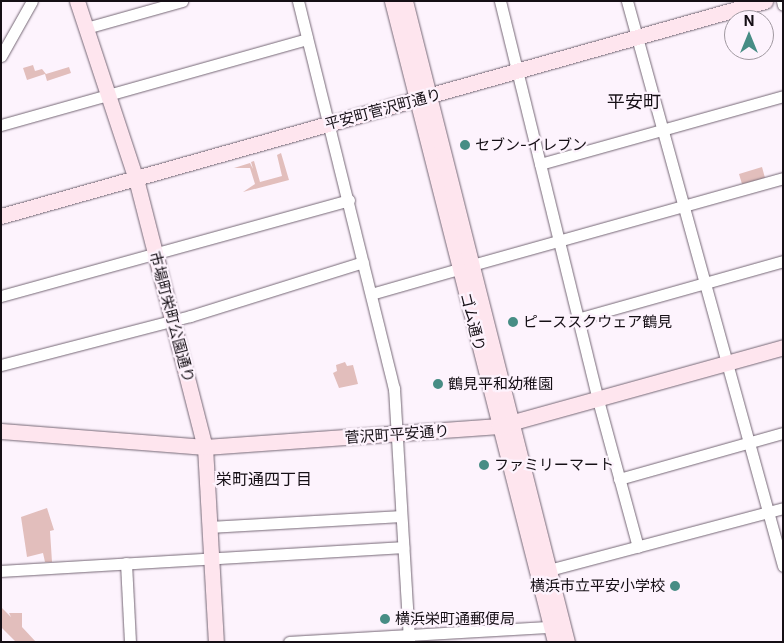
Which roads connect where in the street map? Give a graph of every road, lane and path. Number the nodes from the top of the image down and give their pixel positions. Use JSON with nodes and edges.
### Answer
{"nodes":[{"id":1,"x":32,"y":1,"type":"edge"},
{"id":2,"x":77,"y":1,"type":"edge"},
{"id":3,"x":182,"y":1,"type":"edge"},
{"id":4,"x":298,"y":1,"type":"edge"},
{"id":5,"x":392,"y":1,"type":"edge"},
{"id":6,"x":405,"y":1,"type":"edge"},
{"id":7,"x":500,"y":1,"type":"edge"},
{"id":8,"x":627,"y":1,"type":"edge"},
{"id":9,"x":765,"y":1,"type":"edge"},
{"id":10,"x":782,"y":1,"type":"edge"},
{"id":11,"x":783,"y":5,"type":"edge"},
{"id":12,"x":86,"y":28,"type":"junction"},
{"id":13,"x":636,"y":37,"type":"junction"},
{"id":14,"x":308,"y":39,"type":"junction"},
{"id":15,"x":1,"y":56,"type":"edge"},
{"id":16,"x":517,"y":71,"type":"junction"},
{"id":17,"x":108,"y":95,"type":"junction"},
{"id":18,"x":783,"y":96,"type":"edge"},
{"id":19,"x":421,"y":98,"type":"junction"},
{"id":20,"x":329,"y":123,"type":"junction"},
{"id":21,"x":1,"y":125,"type":"edge"},
{"id":22,"x":662,"y":129,"type":"junction"},
{"id":23,"x":540,"y":164,"type":"junction"},
{"id":24,"x":783,"y":178,"type":"edge"},
{"id":25,"x":136,"y":179,"type":"junction"},
{"id":26,"x":349,"y":200,"type":"junction"},
{"id":27,"x":684,"y":206,"type":"junction"},
{"id":28,"x":1,"y":216,"type":"edge"},
{"id":29,"x":558,"y":241,"type":"junction"},
{"id":30,"x":155,"y":253,"type":"junction"},
{"id":31,"x":783,"y":261,"type":"edge"},
{"id":32,"x":363,"y":262,"type":"junction"},
{"id":33,"x":466,"y":267,"type":"junction"},
{"id":34,"x":705,"y":283,"type":"junction"},
{"id":35,"x":371,"y":294,"type":"junction"},
{"id":36,"x":1,"y":296,"type":"edge"},
{"id":37,"x":577,"y":319,"type":"junction"},
{"id":38,"x":172,"y":321,"type":"junction"},
{"id":39,"x":783,"y":348,"type":"edge"},
{"id":40,"x":728,"y":363,"type":"junction"},
{"id":41,"x":1,"y":364,"type":"edge"},
{"id":42,"x":598,"y":400,"type":"junction"},
{"id":43,"x":505,"y":425,"type":"junction"},
{"id":44,"x":1,"y":432,"type":"edge"},
{"id":45,"x":783,"y":433,"type":"edge"},
{"id":46,"x":396,"y":434,"type":"junction"},
{"id":47,"x":749,"y":442,"type":"junction"},
{"id":48,"x":205,"y":447,"type":"junction"},
{"id":49,"x":619,"y":479,"type":"junction"},
{"id":50,"x":783,"y":508,"type":"edge"},
{"id":51,"x":768,"y":512,"type":"junction"},
{"id":52,"x":402,"y":516,"type":"junction"},
{"id":53,"x":210,"y":527,"type":"junction"},
{"id":54,"x":403,"y":547,"type":"junction"},
{"id":55,"x":638,"y":547,"type":"junction"},
{"id":56,"x":212,"y":558,"type":"junction"},
{"id":57,"x":126,"y":564,"type":"junction"},
{"id":58,"x":783,"y":566,"type":"edge"},
{"id":59,"x":549,"y":570,"type":"junction"},
{"id":60,"x":1,"y":571,"type":"edge"},
{"id":61,"x":553,"y":635,"type":"edge"},
{"id":62,"x":457,"y":637,"type":"edge"},
{"id":63,"x":409,"y":639,"type":"edge"},
{"id":64,"x":130,"y":642,"type":"edge"},
{"id":65,"x":216,"y":642,"type":"edge"},
{"id":66,"x":289,"y":642,"type":"edge"},
{"id":67,"x":567,"y":642,"type":"edge"}],
"edges":[{"from":1,"to":15,"type":"street"},
{"from":2,"to":12,"type":"street","name":"市場町栄町公園通り"},
{"from":3,"to":12,"type":"street"},
{"from":4,"to":14,"type":"street"},
{"from":5,"to":19,"type":"street","name":"ゴム通り"},
{"from":6,"to":19,"type":"street","name":"ゴム通り"},
{"from":7,"to":16,"type":"street"},
{"from":8,"to":13,"type":"street"},
{"from":9,"to":13,"type":"street","name":"平安町菅沢町通り"},
{"from":10,"to":11,"type":"street"},
{"from":12,"to":17,"type":"street","name":"市場町栄町公園通り"},
{"from":13,"to":16,"type":"street","name":"平安町菅沢町通り"},
{"from":13,"to":22,"type":"street"},
{"from":14,"to":17,"type":"street"},
{"from":14,"to":20,"type":"street"},
{"from":16,"to":19,"type":"street","name":"平安町菅沢町通り"},
{"from":16,"to":23,"type":"street"},
{"from":17,"to":21,"type":"street"},
{"from":17,"to":25,"type":"street","name":"市場町栄町公園通り"},
{"from":18,"to":22,"type":"street"},
{"from":19,"to":20,"type":"street","name":"平安町菅沢町通り"},
{"from":19,"to":33,"type":"street","name":"ゴム通り"},
{"from":20,"to":25,"type":"street","name":"平安町菅沢町通り"},
{"from":20,"to":26,"type":"street"},
{"from":22,"to":23,"type":"street"},
{"from":22,"to":27,"type":"street"},
{"from":23,"to":29,"type":"street"},
{"from":24,"to":27,"type":"street"},
{"from":25,"to":28,"type":"street","name":"平安町菅沢町通り"},
{"from":25,"to":30,"type":"street","name":"市場町栄町公園通り"},
{"from":26,"to":30,"type":"street"},
{"from":26,"to":32,"type":"street"},
{"from":27,"to":29,"type":"street"},
{"from":27,"to":34,"type":"street"},
{"from":29,"to":33,"type":"street"},
{"from":29,"to":37,"type":"street"},
{"from":30,"to":36,"type":"street"},
{"from":30,"to":38,"type":"street","name":"市場町栄町公園通り"},
{"from":31,"to":34,"type":"street"},
{"from":32,"to":35,"type":"street"},
{"from":32,"to":38,"type":"street"},
{"from":33,"to":35,"type":"street"},
{"from":33,"to":43,"type":"street","name":"ゴム通り"},
{"from":34,"to":37,"type":"street"},
{"from":34,"to":40,"type":"street"},
{"from":35,"to":46,"type":"street"},
{"from":37,"to":42,"type":"street"},
{"from":38,"to":41,"type":"street"},
{"from":38,"to":48,"type":"street","name":"市場町栄町公園通り"},
{"from":39,"to":40,"type":"street","name":"菅沢町平安通り"},
{"from":40,"to":42,"type":"street","name":"菅沢町平安通り"},
{"from":40,"to":47,"type":"street"},
{"from":42,"to":43,"type":"street","name":"菅沢町平安通り"},
{"from":42,"to":49,"type":"street"},
{"from":43,"to":46,"type":"street","name":"菅沢町平安通り"},
{"from":43,"to":59,"type":"street","name":"ゴム通り"},
{"from":43,"to":61,"type":"street","name":"ゴム通り"},
{"from":44,"to":48,"type":"street","name":"菅沢町平安通り"},
{"from":45,"to":47,"type":"street"},
{"from":46,"to":48,"type":"street","name":"菅沢町平安通り"},
{"from":46,"to":52,"type":"street"},
{"from":47,"to":49,"type":"street"},
{"from":47,"to":51,"type":"street"},
{"from":48,"to":53,"type":"street","name":"市場町栄町公園通り"},
{"from":49,"to":55,"type":"street"},
{"from":50,"to":51,"type":"street"},
{"from":51,"to":55,"type":"street"},
{"from":51,"to":58,"type":"street"},
{"from":52,"to":53,"type":"street"},
{"from":52,"to":54,"type":"street"},
{"from":53,"to":56,"type":"street","name":"市場町栄町公園通り"},
{"from":54,"to":56,"type":"street"},
{"from":54,"to":63,"type":"street"},
{"from":55,"to":59,"type":"street"},
{"from":56,"to":57,"type":"street"},
{"from":56,"to":65,"type":"street","name":"市場町栄町公園通り"},
{"from":57,"to":60,"type":"street"},
{"from":57,"to":64,"type":"street"},
{"from":59,"to":67,"type":"street","name":"ゴム通り"},
{"from":61,"to":62,"type":"street"},
{"from":62,"to":63,"type":"street"},
{"from":63,"to":66,"type":"street"}]}
